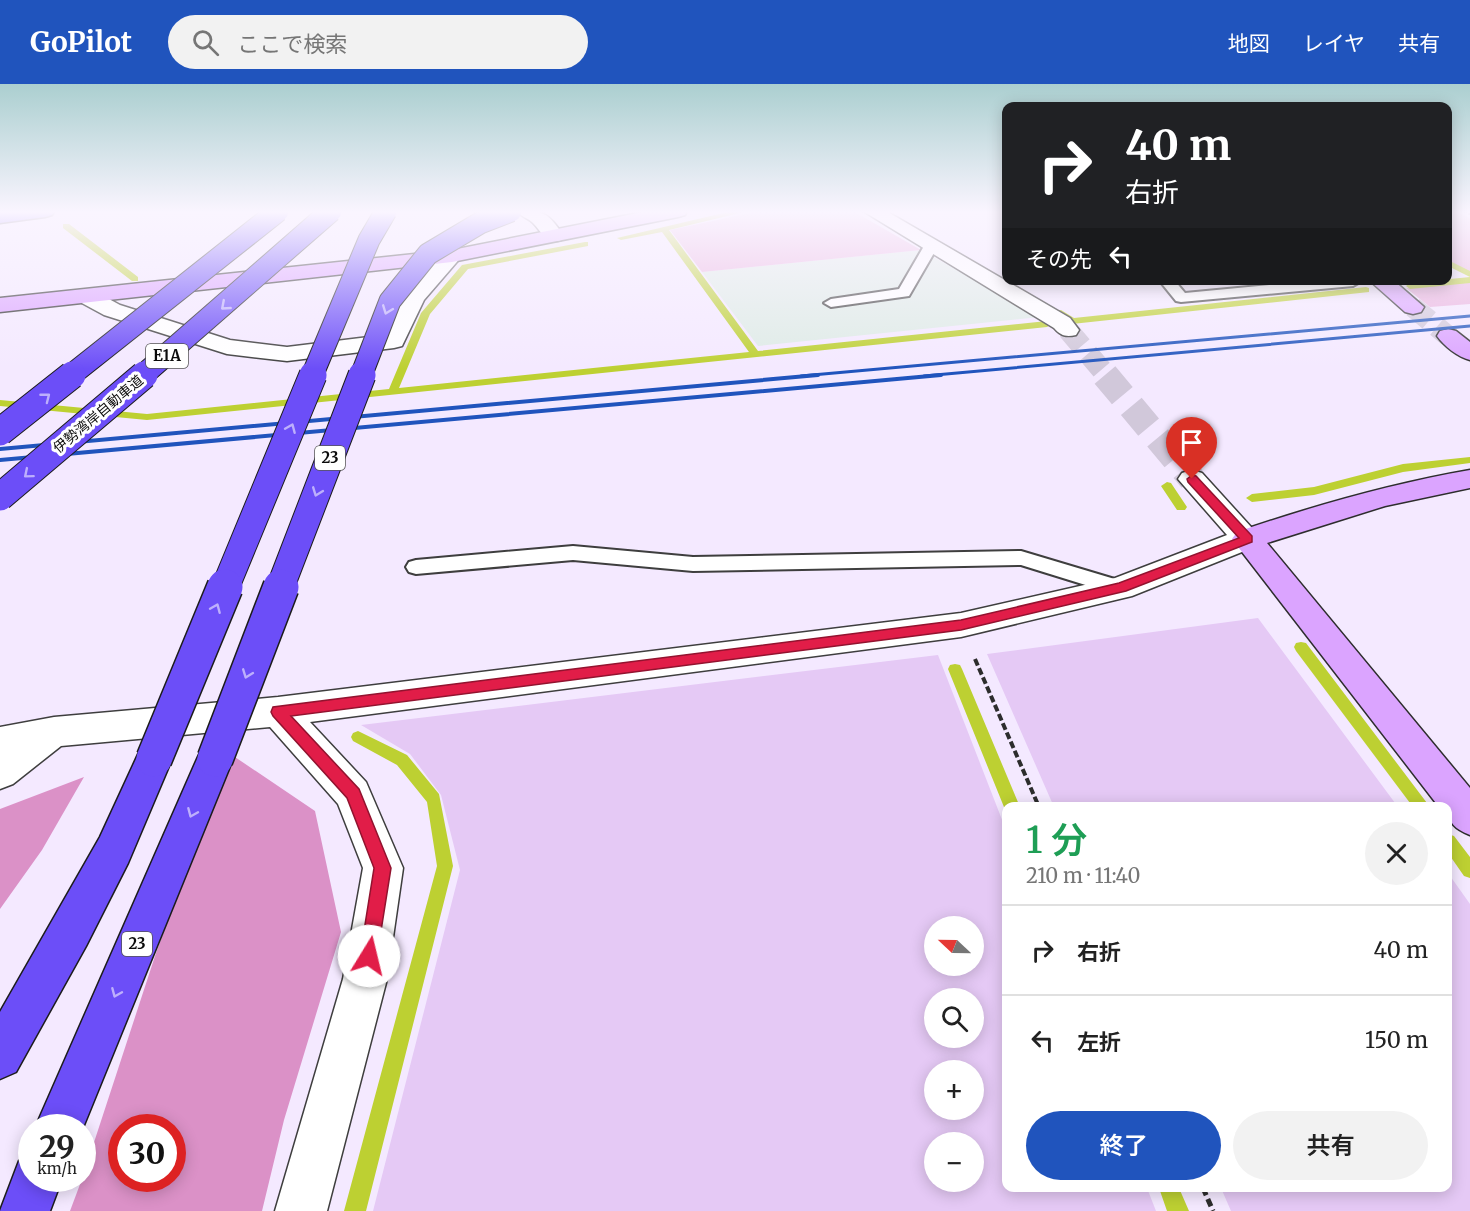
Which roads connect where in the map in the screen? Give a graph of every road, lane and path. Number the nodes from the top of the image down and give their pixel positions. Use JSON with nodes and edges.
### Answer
{"nodes":[{"id":1,"x":212,"y":264,"type":"edge"},
{"id":2,"x":271,"y":264,"type":"edge"},
{"id":3,"x":359,"y":264,"type":"edge"},
{"id":4,"x":385,"y":264,"type":"edge"},
{"id":5,"x":420,"y":264,"type":"edge"},
{"id":6,"x":445,"y":264,"type":"edge"},
{"id":7,"x":921,"y":264,"type":"edge"},
{"id":8,"x":961,"y":264,"type":"edge"},
{"id":9,"x":1170,"y":285,"type":"edge"},
{"id":10,"x":1321,"y":285,"type":"edge"},
{"id":11,"x":1386,"y":285,"type":"edge"},
{"id":12,"x":88,"y":297,"type":"junction"},
{"id":13,"x":831,"y":303,"type":"dead end"},
{"id":14,"x":0,"y":305,"type":"edge"},
{"id":15,"x":1413,"y":308,"type":"tunnel mouth"},
{"id":16,"x":1068,"y":330,"type":"tunnel mouth"},
{"id":17,"x":1448,"y":336,"type":"tunnel mouth"},
{"id":18,"x":1470,"y":353,"type":"edge"},
{"id":19,"x":0,"y":432,"type":"edge"},
{"id":20,"x":1192,"y":479,"type":"tunnel mouth"},
{"id":21,"x":1470,"y":479,"type":"edge"},
{"id":22,"x":0,"y":497,"type":"edge"},
{"id":23,"x":1247,"y":539,"type":"junction"},
{"id":24,"x":416,"y":567,"type":"dead end"},
{"id":25,"x":1121,"y":588,"type":"junction"},
{"id":26,"x":961,"y":625,"type":"junction"},
{"id":27,"x":278,"y":712,"type":"junction"},
{"id":28,"x":54,"y":732,"type":"junction"},
{"id":29,"x":0,"y":742,"type":"edge"},
{"id":30,"x":0,"y":773,"type":"edge"},
{"id":31,"x":1037,"y":802,"type":"edge"},
{"id":32,"x":1470,"y":817,"type":"edge"},
{"id":33,"x":114,"y":850,"type":"junction"},
{"id":34,"x":0,"y":1025,"type":"edge"},
{"id":35,"x":0,"y":1056,"type":"edge"},
{"id":36,"x":65,"y":1114,"type":"edge"},
{"id":37,"x":32,"y":1192,"type":"edge"},
{"id":38,"x":1205,"y":1192,"type":"edge"},
{"id":39,"x":24,"y":1211,"type":"edge"},
{"id":40,"x":301,"y":1211,"type":"edge"},
{"id":41,"x":1213,"y":1211,"type":"edge"}],
"edges":[{"from":19,"to":1,"type":"highway","number":"E1A","one_way":true,"bridge":true},
{"from":2,"to":22,"type":"highway","name":"伊勢湾岸自動車道","number":"E1A","one_way":true,"bridge":true},
{"from":33,"to":3,"type":"highway","one_way":true,"bridge":true},
{"from":4,"to":12,"type":"street"},
{"from":5,"to":36,"type":"highway","number":"23","one_way":true,"bridge":true},
{"from":6,"to":12,"type":"street"},
{"from":7,"to":13,"type":"lane"},
{"from":8,"to":16,"type":"street"},
{"from":9,"to":10,"type":"lane"},
{"from":11,"to":15,"type":"street"},
{"from":12,"to":14,"type":"street"},
{"from":17,"to":18,"type":"street"},
{"from":20,"to":23,"type":"street"},
{"from":21,"to":23,"type":"street"},
{"from":23,"to":25,"type":"street"},
{"from":23,"to":32,"type":"street"},
{"from":24,"to":25,"type":"lane"},
{"from":25,"to":26,"type":"street"},
{"from":26,"to":27,"type":"street"},
{"from":26,"to":31,"type":"path"},
{"from":27,"to":28,"type":"street"},
{"from":27,"to":40,"type":"street"},
{"from":28,"to":29,"type":"street"},
{"from":28,"to":30,"type":"street"},
{"from":33,"to":34,"type":"highway"},
{"from":33,"to":35,"type":"highway"},
{"from":37,"to":39,"type":"highway"},
{"from":38,"to":41,"type":"path"}]}
